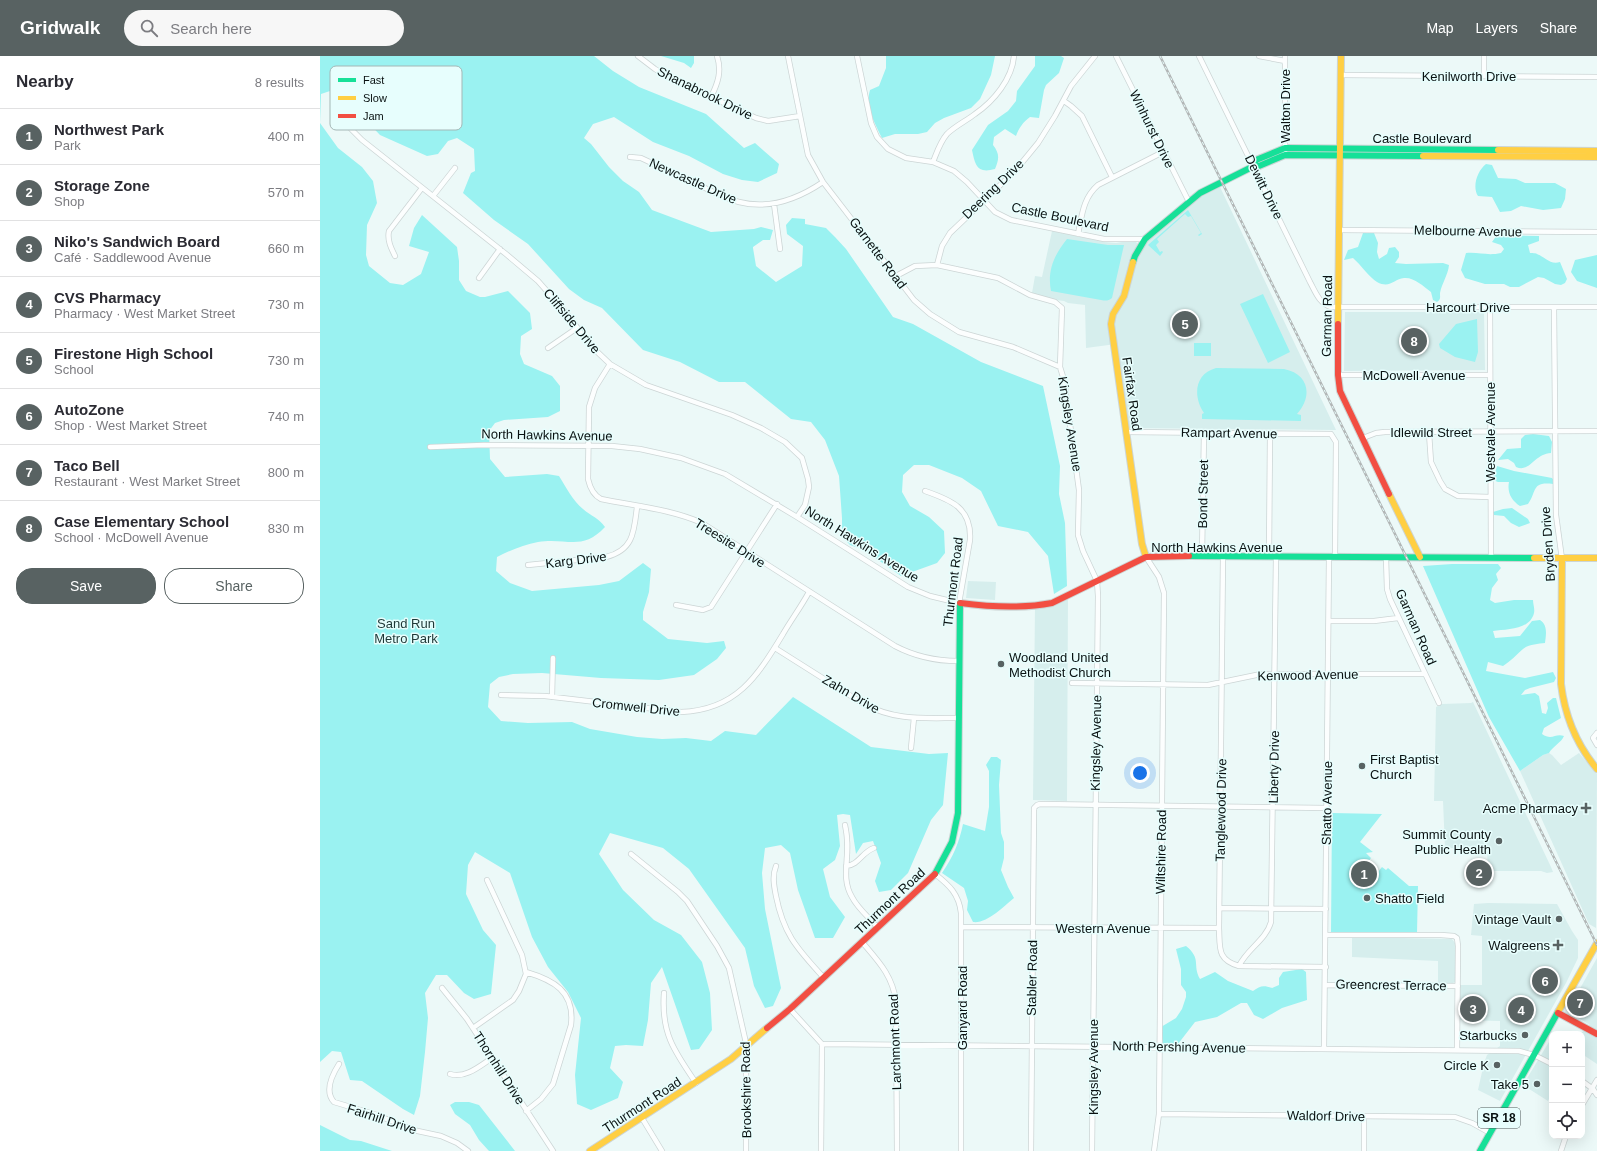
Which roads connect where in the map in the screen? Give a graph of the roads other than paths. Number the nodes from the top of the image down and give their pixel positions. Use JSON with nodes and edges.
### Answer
{"nodes":[{"id":1,"x":638,"y":56,"type":"edge"},
{"id":2,"x":717,"y":56,"type":"edge"},
{"id":3,"x":788,"y":56,"type":"edge"},
{"id":4,"x":857,"y":56,"type":"edge"},
{"id":5,"x":1014,"y":56,"type":"edge"},
{"id":6,"x":1095,"y":56,"type":"edge"},
{"id":7,"x":1116,"y":56,"type":"edge"},
{"id":8,"x":1199,"y":56,"type":"edge"},
{"id":9,"x":1259,"y":56,"type":"edge"},
{"id":10,"x":1341,"y":56,"type":"edge"},
{"id":11,"x":1484,"y":56,"type":"edge"},
{"id":12,"x":1285,"y":58,"type":"edge"},
{"id":13,"x":1341,"y":75,"type":"junction"},
{"id":14,"x":1484,"y":75,"type":"junction"},
{"id":15,"x":1597,"y":77,"type":"edge"},
{"id":16,"x":711,"y":97,"type":"junction"},
{"id":17,"x":1064,"y":101,"type":"junction"},
{"id":18,"x":800,"y":116,"type":"junction"},
{"id":19,"x":351,"y":130,"type":"edge"},
{"id":20,"x":1285,"y":148,"type":"junction"},
{"id":21,"x":1488,"y":149,"type":"junction"},
{"id":22,"x":1597,"y":151,"type":"edge"},
{"id":23,"x":1163,"y":152,"type":"junction"},
{"id":24,"x":1340,"y":152,"type":"junction"},
{"id":25,"x":1406,"y":153,"type":"junction"},
{"id":26,"x":1572,"y":154,"type":"junction"},
{"id":27,"x":1285,"y":155,"type":"junction"},
{"id":28,"x":630,"y":157,"type":"dead end"},
{"id":29,"x":1488,"y":157,"type":"junction"},
{"id":30,"x":1597,"y":157,"type":"edge"},
{"id":31,"x":934,"y":162,"type":"junction"},
{"id":32,"x":1254,"y":166,"type":"junction"},
{"id":33,"x":455,"y":168,"type":"dead end"},
{"id":34,"x":1112,"y":178,"type":"junction"},
{"id":35,"x":823,"y":182,"type":"junction"},
{"id":36,"x":422,"y":188,"type":"junction"},
{"id":37,"x":433,"y":196,"type":"junction"},
{"id":38,"x":984,"y":201,"type":"junction"},
{"id":39,"x":1189,"y":202,"type":"junction"},
{"id":40,"x":774,"y":204,"type":"junction"},
{"id":41,"x":1339,"y":230,"type":"junction"},
{"id":42,"x":1597,"y":232,"type":"edge"},
{"id":43,"x":1078,"y":234,"type":"junction"},
{"id":44,"x":1145,"y":239,"type":"junction"},
{"id":45,"x":500,"y":249,"type":"junction"},
{"id":46,"x":780,"y":249,"type":"dead end"},
{"id":47,"x":395,"y":256,"type":"dead end"},
{"id":48,"x":937,"y":265,"type":"junction"},
{"id":49,"x":896,"y":276,"type":"junction"},
{"id":50,"x":479,"y":278,"type":"dead end"},
{"id":51,"x":1490,"y":306,"type":"junction"},
{"id":52,"x":1338,"y":307,"type":"junction"},
{"id":53,"x":1597,"y":307,"type":"edge"},
{"id":54,"x":1554,"y":308,"type":"junction"},
{"id":55,"x":577,"y":328,"type":"junction"},
{"id":56,"x":548,"y":348,"type":"dead end"},
{"id":57,"x":610,"y":364,"type":"junction"},
{"id":58,"x":1060,"y":367,"type":"junction"},
{"id":59,"x":1338,"y":374,"type":"junction"},
{"id":60,"x":1490,"y":374,"type":"junction"},
{"id":61,"x":1555,"y":431,"type":"junction"},
{"id":62,"x":1597,"y":431,"type":"edge"},
{"id":63,"x":1127,"y":432,"type":"junction"},
{"id":64,"x":1204,"y":432,"type":"junction"},
{"id":65,"x":1490,"y":432,"type":"junction"},
{"id":66,"x":1429,"y":433,"type":"junction"},
{"id":67,"x":1270,"y":434,"type":"junction"},
{"id":68,"x":1331,"y":434,"type":"joint"},
{"id":69,"x":1363,"y":438,"type":"junction"},
{"id":70,"x":588,"y":445,"type":"junction"},
{"id":71,"x":430,"y":447,"type":"dead end"},
{"id":72,"x":925,"y":491,"type":"dead end"},
{"id":73,"x":1490,"y":497,"type":"junction"},
{"id":74,"x":777,"y":504,"type":"junction"},
{"id":75,"x":637,"y":506,"type":"junction"},
{"id":76,"x":797,"y":517,"type":"junction"},
{"id":77,"x":747,"y":552,"type":"junction"},
{"id":78,"x":1202,"y":556,"type":"junction"},
{"id":79,"x":1146,"y":557,"type":"junction"},
{"id":80,"x":1223,"y":557,"type":"junction"},
{"id":81,"x":1269,"y":557,"type":"junction"},
{"id":82,"x":1276,"y":557,"type":"junction"},
{"id":83,"x":1332,"y":557,"type":"junction"},
{"id":84,"x":1420,"y":557,"type":"junction"},
{"id":85,"x":1386,"y":558,"type":"junction"},
{"id":86,"x":1491,"y":558,"type":"junction"},
{"id":87,"x":1562,"y":558,"type":"junction"},
{"id":88,"x":1597,"y":558,"type":"edge"},
{"id":89,"x":528,"y":565,"type":"dead end"},
{"id":90,"x":1097,"y":581,"type":"junction"},
{"id":91,"x":809,"y":592,"type":"junction"},
{"id":92,"x":959,"y":603,"type":"junction"},
{"id":93,"x":676,"y":606,"type":"dead end"},
{"id":94,"x":1398,"y":618,"type":"junction"},
{"id":95,"x":1329,"y":621,"type":"junction"},
{"id":96,"x":775,"y":648,"type":"junction"},
{"id":97,"x":553,"y":658,"type":"dead end"},
{"id":98,"x":958,"y":661,"type":"junction"},
{"id":99,"x":1275,"y":674,"type":"junction"},
{"id":100,"x":1425,"y":674,"type":"junction"},
{"id":101,"x":1328,"y":675,"type":"junction"},
{"id":102,"x":1222,"y":682,"type":"junction"},
{"id":103,"x":1072,"y":684,"type":"dead end"},
{"id":104,"x":1097,"y":684,"type":"junction"},
{"id":105,"x":1163,"y":685,"type":"junction"},
{"id":106,"x":501,"y":695,"type":"dead end"},
{"id":107,"x":552,"y":697,"type":"junction"},
{"id":108,"x":1439,"y":703,"type":"dead end"},
{"id":109,"x":914,"y":718,"type":"junction"},
{"id":110,"x":958,"y":718,"type":"junction"},
{"id":111,"x":1597,"y":733,"type":"edge"},
{"id":112,"x":1597,"y":745,"type":"edge"},
{"id":113,"x":911,"y":748,"type":"dead end"},
{"id":114,"x":1597,"y":769,"type":"edge"},
{"id":115,"x":1096,"y":805,"type":"junction"},
{"id":116,"x":1161,"y":806,"type":"junction"},
{"id":117,"x":1221,"y":807,"type":"junction"},
{"id":118,"x":1273,"y":807,"type":"junction"},
{"id":119,"x":1327,"y":808,"type":"junction"},
{"id":120,"x":845,"y":824,"type":"dead end"},
{"id":121,"x":874,"y":848,"type":"dead end"},
{"id":122,"x":631,"y":854,"type":"dead end"},
{"id":123,"x":776,"y":866,"type":"dead end"},
{"id":124,"x":846,"y":866,"type":"junction"},
{"id":125,"x":935,"y":874,"type":"junction"},
{"id":126,"x":487,"y":880,"type":"dead end"},
{"id":127,"x":1220,"y":908,"type":"junction"},
{"id":128,"x":1272,"y":908,"type":"junction"},
{"id":129,"x":1326,"y":909,"type":"junction"},
{"id":130,"x":878,"y":928,"type":"junction"},
{"id":131,"x":962,"y":928,"type":"junction"},
{"id":132,"x":1033,"y":928,"type":"junction"},
{"id":133,"x":1094,"y":928,"type":"junction"},
{"id":134,"x":1160,"y":928,"type":"junction"},
{"id":135,"x":1219,"y":928,"type":"junction"},
{"id":136,"x":1326,"y":935,"type":"junction"},
{"id":137,"x":862,"y":942,"type":"junction"},
{"id":138,"x":1597,"y":943,"type":"edge"},
{"id":139,"x":1239,"y":966,"type":"junction"},
{"id":140,"x":1326,"y":967,"type":"junction"},
{"id":141,"x":526,"y":972,"type":"junction"},
{"id":142,"x":824,"y":978,"type":"junction"},
{"id":143,"x":1325,"y":984,"type":"junction"},
{"id":144,"x":1458,"y":986,"type":"junction"},
{"id":145,"x":442,"y":988,"type":"dead end"},
{"id":146,"x":664,"y":993,"type":"dead end"},
{"id":147,"x":790,"y":1010,"type":"junction"},
{"id":148,"x":1558,"y":1013,"type":"junction"},
{"id":149,"x":473,"y":1028,"type":"junction"},
{"id":150,"x":1597,"y":1034,"type":"edge"},
{"id":151,"x":822,"y":1044,"type":"junction"},
{"id":152,"x":897,"y":1044,"type":"junction"},
{"id":153,"x":961,"y":1044,"type":"junction"},
{"id":154,"x":1031,"y":1045,"type":"junction"},
{"id":155,"x":1093,"y":1046,"type":"junction"},
{"id":156,"x":1159,"y":1047,"type":"junction"},
{"id":157,"x":746,"y":1048,"type":"junction"},
{"id":158,"x":1324,"y":1049,"type":"junction"},
{"id":159,"x":1457,"y":1050,"type":"junction"},
{"id":160,"x":1534,"y":1055,"type":"junction"},
{"id":161,"x":492,"y":1058,"type":"junction"},
{"id":162,"x":1549,"y":1062,"type":"edge"},
{"id":163,"x":339,"y":1064,"type":"dead end"},
{"id":164,"x":450,"y":1074,"type":"dead end"},
{"id":165,"x":1597,"y":1080,"type":"edge"},
{"id":166,"x":696,"y":1083,"type":"junction"},
{"id":167,"x":1585,"y":1083,"type":"edge"},
{"id":168,"x":1593,"y":1089,"type":"junction"},
{"id":169,"x":1597,"y":1095,"type":"edge"},
{"id":170,"x":1583,"y":1103,"type":"edge"},
{"id":171,"x":526,"y":1111,"type":"junction"},
{"id":172,"x":1159,"y":1114,"type":"junction"},
{"id":173,"x":1364,"y":1116,"type":"junction"},
{"id":174,"x":642,"y":1118,"type":"junction"},
{"id":175,"x":1490,"y":1133,"type":"junction"},
{"id":176,"x":1565,"y":1139,"type":"edge"},
{"id":177,"x":468,"y":1151,"type":"edge"},
{"id":178,"x":552,"y":1151,"type":"edge"},
{"id":179,"x":590,"y":1151,"type":"edge"},
{"id":180,"x":662,"y":1151,"type":"edge"},
{"id":181,"x":746,"y":1151,"type":"edge"},
{"id":182,"x":821,"y":1151,"type":"edge"},
{"id":183,"x":897,"y":1151,"type":"edge"},
{"id":184,"x":961,"y":1151,"type":"edge"},
{"id":185,"x":1031,"y":1151,"type":"edge"},
{"id":186,"x":1092,"y":1151,"type":"edge"},
{"id":187,"x":1154,"y":1151,"type":"edge"},
{"id":188,"x":1364,"y":1151,"type":"edge"},
{"id":189,"x":1480,"y":1151,"type":"edge"},
{"id":190,"x":1560,"y":1151,"type":"edge"}],
"edges":[{"from":1,"to":16,"type":"street","name":"Shanabrook Drive"},
{"from":2,"to":16,"type":"street"},
{"from":3,"to":18,"type":"street","name":"Garnette Road"},
{"from":4,"to":31,"type":"street","name":"Castle Boulevard"},
{"from":5,"to":31,"type":"street"},
{"from":6,"to":17,"type":"street","name":"Deering Drive"},
{"from":7,"to":23,"type":"street","name":"Winhurst Drive"},
{"from":8,"to":32,"type":"street","name":"Dewitt Drive"},
{"from":9,"to":12,"type":"street"},
{"from":10,"to":13,"type":"street","name":"Garman Road"},
{"from":11,"to":14,"type":"street"},
{"from":12,"to":20,"type":"street","name":"Walton Drive"},
{"from":13,"to":14,"type":"street","name":"Kenilworth Drive"},
{"from":13,"to":24,"type":"street","name":"Garman Road"},
{"from":14,"to":15,"type":"street","name":"Kenilworth Drive"},
{"from":16,"to":18,"type":"street","name":"Shanabrook Drive"},
{"from":17,"to":34,"type":"street"},
{"from":17,"to":38,"type":"street","name":"Deering Drive"},
{"from":18,"to":35,"type":"street","name":"Garnette Road"},
{"from":19,"to":36,"type":"street","name":"Cliffside Drive"},
{"from":20,"to":24,"type":"street","name":"Castle Boulevard"},
{"from":20,"to":27,"type":"street","name":"Walton Drive"},
{"from":20,"to":32,"type":"street","name":"Castle Boulevard"},
{"from":21,"to":25,"type":"street","name":"Castle Boulevard"},
{"from":21,"to":26,"type":"street","name":"Castle Boulevard"},
{"from":21,"to":29,"type":"street"},
{"from":22,"to":26,"type":"street","name":"Castle Boulevard"},
{"from":23,"to":34,"type":"street"},
{"from":23,"to":39,"type":"street","name":"Winhurst Drive"},
{"from":24,"to":25,"type":"street","name":"Castle Boulevard"},
{"from":24,"to":27,"type":"street","name":"Castle Boulevard"},
{"from":24,"to":41,"type":"street","name":"Garman Road"},
{"from":25,"to":29,"type":"street","name":"Castle Boulevard"},
{"from":26,"to":29,"type":"street","name":"Castle Boulevard"},
{"from":26,"to":30,"type":"street","name":"Castle Boulevard"},
{"from":27,"to":32,"type":"street","name":"Castle Boulevard"},
{"from":28,"to":40,"type":"street","name":"Newcastle Drive"},
{"from":31,"to":38,"type":"street","name":"Castle Boulevard"},
{"from":32,"to":39,"type":"street","name":"Castle Boulevard"},
{"from":32,"to":52,"type":"street","name":"Dewitt Drive"},
{"from":33,"to":37,"type":"street"},
{"from":34,"to":43,"type":"street"},
{"from":35,"to":40,"type":"street","name":"Newcastle Drive"},
{"from":35,"to":49,"type":"street","name":"Garnette Road"},
{"from":36,"to":37,"type":"street","name":"Cliffside Drive"},
{"from":36,"to":47,"type":"street"},
{"from":37,"to":45,"type":"street","name":"Cliffside Drive"},
{"from":38,"to":43,"type":"street","name":"Castle Boulevard"},
{"from":38,"to":48,"type":"street","name":"Deering Drive"},
{"from":39,"to":44,"type":"street","name":"Castle Boulevard"},
{"from":40,"to":46,"type":"street"},
{"from":41,"to":42,"type":"street","name":"Melbourne Avenue"},
{"from":41,"to":52,"type":"street","name":"Garman Road"},
{"from":43,"to":44,"type":"street","name":"Castle Boulevard"},
{"from":44,"to":63,"type":"street","name":"Fairfax Road"},
{"from":45,"to":50,"type":"street"},
{"from":45,"to":55,"type":"street","name":"Cliffside Drive"},
{"from":48,"to":49,"type":"street"},
{"from":48,"to":58,"type":"street","name":"Kingsley Avenue"},
{"from":49,"to":58,"type":"street","name":"Garnette Road"},
{"from":51,"to":52,"type":"street","name":"Harcourt Drive"},
{"from":51,"to":54,"type":"street","name":"Harcourt Drive"},
{"from":51,"to":60,"type":"street","name":"Westvale Avenue"},
{"from":52,"to":59,"type":"street","name":"Garman Road"},
{"from":53,"to":54,"type":"street","name":"Harcourt Drive"},
{"from":54,"to":61,"type":"street","name":"Bryden Drive"},
{"from":55,"to":56,"type":"street"},
{"from":55,"to":57,"type":"street","name":"Cliffside Drive"},
{"from":57,"to":70,"type":"street","name":"Treesite Drive"},
{"from":57,"to":76,"type":"street","name":"Cliffside Drive"},
{"from":58,"to":90,"type":"street","name":"Kingsley Avenue"},
{"from":59,"to":60,"type":"street","name":"McDowell Avenue"},
{"from":59,"to":69,"type":"street","name":"Garman Road"},
{"from":60,"to":65,"type":"street","name":"Westvale Avenue"},
{"from":61,"to":62,"type":"street","name":"Idlewild Street"},
{"from":61,"to":65,"type":"street","name":"Idlewild Street"},
{"from":61,"to":87,"type":"street","name":"Bryden Drive"},
{"from":63,"to":64,"type":"street","name":"Rampart Avenue"},
{"from":63,"to":79,"type":"street","name":"Fairfax Road"},
{"from":64,"to":67,"type":"street","name":"Rampart Avenue"},
{"from":64,"to":78,"type":"street","name":"Bond Street"},
{"from":65,"to":66,"type":"street","name":"Idlewild Street"},
{"from":65,"to":73,"type":"street","name":"Westvale Avenue"},
{"from":66,"to":69,"type":"street","name":"Idlewild Street"},
{"from":66,"to":73,"type":"street"},
{"from":67,"to":68,"type":"street","name":"Rampart Avenue"},
{"from":67,"to":81,"type":"street"},
{"from":68,"to":83,"type":"street","name":"Shatto Avenue"},
{"from":69,"to":84,"type":"street","name":"Garman Road"},
{"from":70,"to":71,"type":"street","name":"North Hawkins Avenue"},
{"from":70,"to":74,"type":"street","name":"North Hawkins Avenue"},
{"from":70,"to":75,"type":"street","name":"Treesite Drive"},
{"from":72,"to":92,"type":"street","name":"Thurmont Road"},
{"from":73,"to":86,"type":"street","name":"Westvale Avenue"},
{"from":74,"to":76,"type":"street","name":"North Hawkins Avenue"},
{"from":74,"to":77,"type":"street"},
{"from":75,"to":77,"type":"street","name":"Treesite Drive"},
{"from":75,"to":89,"type":"street","name":"Karg Drive"},
{"from":76,"to":92,"type":"street","name":"North Hawkins Avenue"},
{"from":77,"to":91,"type":"street","name":"Treesite Drive"},
{"from":77,"to":93,"type":"street"},
{"from":78,"to":79,"type":"street","name":"North Hawkins Avenue"},
{"from":78,"to":80,"type":"street","name":"North Hawkins Avenue"},
{"from":79,"to":90,"type":"street","name":"North Hawkins Avenue"},
{"from":79,"to":105,"type":"street","name":"Wiltshire Road"},
{"from":80,"to":81,"type":"street","name":"North Hawkins Avenue"},
{"from":80,"to":102,"type":"street","name":"Tanglewood Drive"},
{"from":81,"to":82,"type":"street","name":"North Hawkins Avenue"},
{"from":82,"to":83,"type":"street","name":"North Hawkins Avenue"},
{"from":82,"to":99,"type":"street","name":"Liberty Drive"},
{"from":83,"to":85,"type":"street","name":"North Hawkins Avenue"},
{"from":83,"to":95,"type":"street","name":"Shatto Avenue"},
{"from":84,"to":85,"type":"street","name":"North Hawkins Avenue"},
{"from":84,"to":86,"type":"street","name":"North Hawkins Avenue"},
{"from":85,"to":94,"type":"street","name":"Garman Road"},
{"from":86,"to":87,"type":"street","name":"North Hawkins Avenue"},
{"from":87,"to":88,"type":"street","name":"North Hawkins Avenue"},
{"from":87,"to":114,"type":"street","name":"Bryden Drive"},
{"from":90,"to":92,"type":"street","name":"North Hawkins Avenue"},
{"from":90,"to":104,"type":"street","name":"Kingsley Avenue"},
{"from":91,"to":96,"type":"street","name":"Cromwell Drive"},
{"from":91,"to":98,"type":"street","name":"Treesite Drive"},
{"from":92,"to":98,"type":"street","name":"Thurmont Road"},
{"from":94,"to":95,"type":"street"},
{"from":94,"to":100,"type":"street","name":"Garman Road"},
{"from":95,"to":101,"type":"street","name":"Shatto Avenue"},
{"from":96,"to":107,"type":"street","name":"Cromwell Drive"},
{"from":96,"to":109,"type":"street","name":"Zahn Drive"},
{"from":97,"to":107,"type":"street"},
{"from":98,"to":110,"type":"street","name":"Thurmont Road"},
{"from":99,"to":101,"type":"street","name":"Kenwood Avenue"},
{"from":99,"to":102,"type":"street","name":"Kenwood Avenue"},
{"from":99,"to":118,"type":"street","name":"Liberty Drive"},
{"from":100,"to":101,"type":"street","name":"Kenwood Avenue"},
{"from":100,"to":108,"type":"street","name":"Garman Road"},
{"from":101,"to":119,"type":"street","name":"Shatto Avenue"},
{"from":102,"to":105,"type":"street","name":"Kenwood Avenue"},
{"from":102,"to":117,"type":"street","name":"Tanglewood Drive"},
{"from":103,"to":104,"type":"street","name":"Kenwood Avenue"},
{"from":104,"to":105,"type":"street","name":"Kenwood Avenue"},
{"from":104,"to":115,"type":"street","name":"Kingsley Avenue"},
{"from":105,"to":116,"type":"street","name":"Wiltshire Road"},
{"from":106,"to":107,"type":"street","name":"Cromwell Drive"},
{"from":109,"to":110,"type":"street","name":"Zahn Drive"},
{"from":109,"to":113,"type":"street"},
{"from":110,"to":125,"type":"street","name":"Thurmont Road"},
{"from":111,"to":112,"type":"street"},
{"from":115,"to":116,"type":"street"},
{"from":115,"to":132,"type":"street","name":"Stabler Road"},
{"from":115,"to":133,"type":"street","name":"Kingsley Avenue"},
{"from":116,"to":117,"type":"street"},
{"from":116,"to":134,"type":"street","name":"Wiltshire Road"},
{"from":117,"to":118,"type":"street"},
{"from":117,"to":127,"type":"street","name":"Tanglewood Drive"},
{"from":118,"to":119,"type":"street"},
{"from":118,"to":128,"type":"street","name":"Liberty Drive"},
{"from":119,"to":129,"type":"street","name":"Shatto Avenue"},
{"from":120,"to":124,"type":"street"},
{"from":121,"to":124,"type":"street"},
{"from":122,"to":157,"type":"street","name":"Brookshire Road"},
{"from":123,"to":142,"type":"street"},
{"from":124,"to":130,"type":"street"},
{"from":125,"to":130,"type":"street","name":"Thurmont Road"},
{"from":125,"to":131,"type":"street","name":"Ganyard Road"},
{"from":126,"to":141,"type":"street"},
{"from":127,"to":128,"type":"street"},
{"from":127,"to":135,"type":"street","name":"Tanglewood Drive"},
{"from":128,"to":129,"type":"street"},
{"from":128,"to":139,"type":"street","name":"Liberty Drive"},
{"from":129,"to":136,"type":"street","name":"Shatto Avenue"},
{"from":130,"to":137,"type":"street","name":"Thurmont Road"},
{"from":131,"to":132,"type":"street","name":"Western Avenue"},
{"from":131,"to":153,"type":"street","name":"Ganyard Road"},
{"from":132,"to":133,"type":"street","name":"Western Avenue"},
{"from":132,"to":154,"type":"street","name":"Stabler Road"},
{"from":133,"to":134,"type":"street","name":"Western Avenue"},
{"from":133,"to":155,"type":"street","name":"Kingsley Avenue"},
{"from":134,"to":135,"type":"street","name":"Western Avenue"},
{"from":134,"to":156,"type":"street","name":"Wiltshire Road"},
{"from":135,"to":139,"type":"street","name":"Tanglewood Drive"},
{"from":136,"to":140,"type":"street","name":"Shatto Avenue"},
{"from":136,"to":144,"type":"street"},
{"from":137,"to":142,"type":"street","name":"Thurmont Road"},
{"from":137,"to":152,"type":"street","name":"Larchmont Road"},
{"from":138,"to":148,"type":"street","number":"SR 18"},
{"from":139,"to":140,"type":"street","name":"Tanglewood Drive"},
{"from":140,"to":143,"type":"street","name":"Shatto Avenue"},
{"from":141,"to":149,"type":"street"},
{"from":141,"to":171,"type":"street"},
{"from":142,"to":147,"type":"street","name":"Thurmont Road"},
{"from":143,"to":144,"type":"street","name":"Greencrest Terrace"},
{"from":143,"to":158,"type":"street","name":"Shatto Avenue"},
{"from":144,"to":159,"type":"street"},
{"from":145,"to":149,"type":"street","name":"Thornhill Drive"},
{"from":146,"to":166,"type":"street"},
{"from":147,"to":151,"type":"street"},
{"from":147,"to":157,"type":"street","name":"Thurmont Road"},
{"from":148,"to":150,"type":"street"},
{"from":148,"to":160,"type":"street","number":"SR 18"},
{"from":149,"to":161,"type":"street","name":"Thornhill Drive"},
{"from":151,"to":152,"type":"street","name":"North Pershing Avenue"},
{"from":151,"to":182,"type":"street"},
{"from":152,"to":153,"type":"street","name":"North Pershing Avenue"},
{"from":152,"to":183,"type":"street","name":"Larchmont Road"},
{"from":153,"to":154,"type":"street","name":"North Pershing Avenue"},
{"from":153,"to":184,"type":"street","name":"Ganyard Road"},
{"from":154,"to":155,"type":"street","name":"North Pershing Avenue"},
{"from":154,"to":185,"type":"street","name":"Stabler Road"},
{"from":155,"to":156,"type":"street","name":"North Pershing Avenue"},
{"from":155,"to":186,"type":"street","name":"Kingsley Avenue"},
{"from":156,"to":158,"type":"street","name":"North Pershing Avenue"},
{"from":156,"to":172,"type":"street","name":"Wiltshire Road"},
{"from":157,"to":166,"type":"street","name":"Thurmont Road"},
{"from":157,"to":181,"type":"street","name":"Brookshire Road"},
{"from":158,"to":159,"type":"street","name":"North Pershing Avenue"},
{"from":159,"to":160,"type":"street","name":"North Pershing Avenue"},
{"from":160,"to":162,"type":"street","name":"North Pershing Avenue"},
{"from":160,"to":175,"type":"street","number":"SR 18"},
{"from":161,"to":164,"type":"street"},
{"from":161,"to":171,"type":"street","name":"Thornhill Drive"},
{"from":163,"to":177,"type":"street","name":"Fairhill Drive"},
{"from":165,"to":168,"type":"street"},
{"from":166,"to":174,"type":"street","name":"Thurmont Road"},
{"from":167,"to":168,"type":"street"},
{"from":168,"to":169,"type":"street"},
{"from":168,"to":170,"type":"street"},
{"from":171,"to":178,"type":"street","name":"Thornhill Drive"},
{"from":172,"to":173,"type":"street","name":"Waldorf Drive"},
{"from":172,"to":187,"type":"street","name":"Wiltshire Road"},
{"from":173,"to":175,"type":"street","name":"Waldorf Drive"},
{"from":173,"to":188,"type":"street"},
{"from":174,"to":179,"type":"street","name":"Thurmont Road"},
{"from":174,"to":180,"type":"street"},
{"from":175,"to":189,"type":"street","number":"SR 18"},
{"from":176,"to":190,"type":"street"}]}
